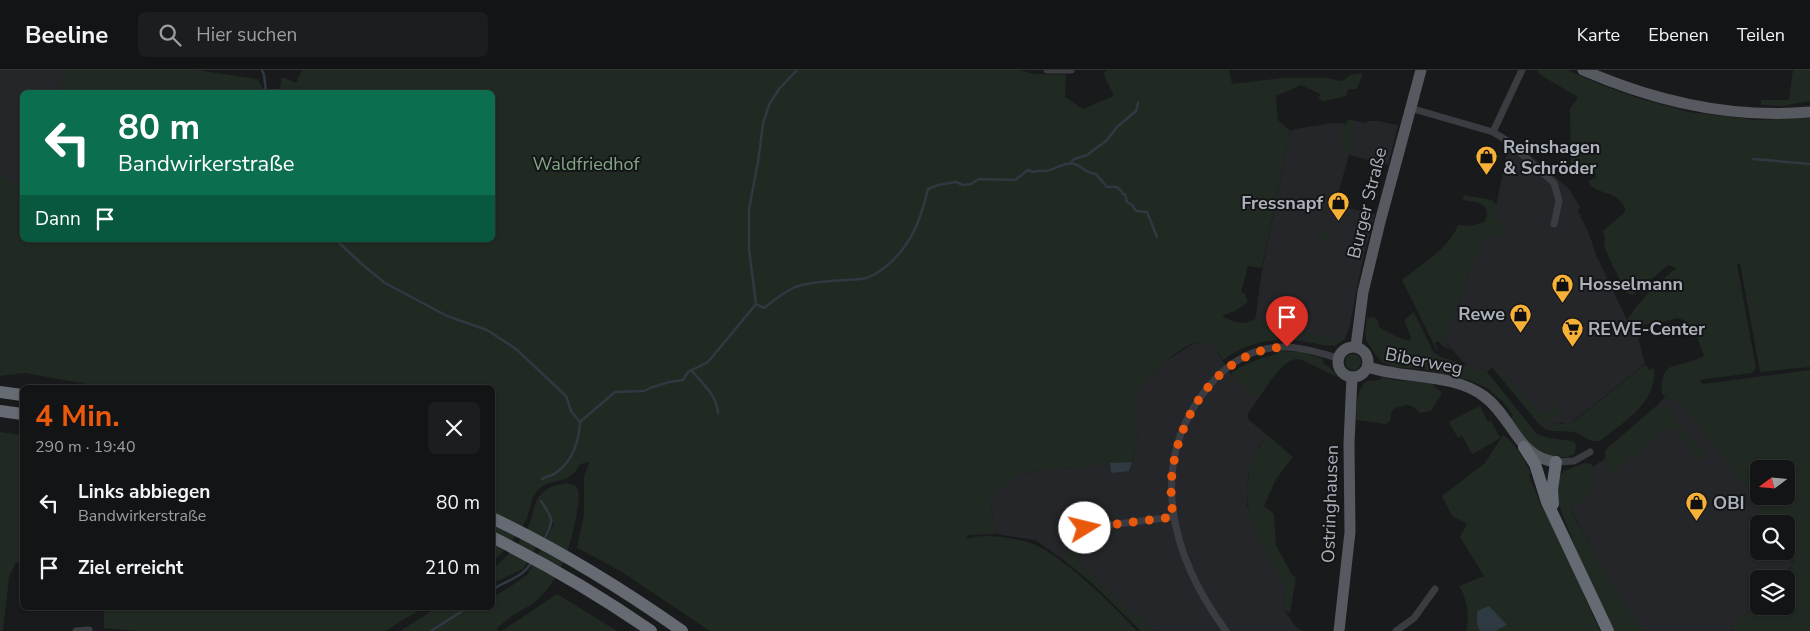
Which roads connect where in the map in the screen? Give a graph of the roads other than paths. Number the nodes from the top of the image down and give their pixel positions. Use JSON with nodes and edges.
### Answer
{"nodes":[{"id":1,"x":1047,"y":70,"type":"edge"},
{"id":2,"x":1071,"y":70,"type":"edge"},
{"id":3,"x":1421,"y":70,"type":"edge"},
{"id":4,"x":1522,"y":70,"type":"edge"},
{"id":5,"x":1583,"y":70,"type":"edge"},
{"id":6,"x":1410,"y":108,"type":"junction"},
{"id":7,"x":1810,"y":112,"type":"edge"},
{"id":8,"x":1493,"y":132,"type":"junction"},
{"id":9,"x":1554,"y":224,"type":"dead end"},
{"id":10,"x":1356,"y":346,"type":"junction"},
{"id":11,"x":1338,"y":358,"type":"junction"},
{"id":12,"x":1368,"y":367,"type":"junction"},
{"id":13,"x":1352,"y":377,"type":"junction"},
{"id":14,"x":0,"y":392,"type":"edge"},
{"id":15,"x":20,"y":396,"type":"edge"},
{"id":16,"x":0,"y":411,"type":"edge"},
{"id":17,"x":20,"y":414,"type":"edge"},
{"id":18,"x":1524,"y":447,"type":"junction"},
{"id":19,"x":1590,"y":452,"type":"dead end"},
{"id":20,"x":1552,"y":462,"type":"junction"},
{"id":21,"x":1542,"y":483,"type":"junction"},
{"id":22,"x":1173,"y":517,"type":"junction"},
{"id":23,"x":495,"y":520,"type":"edge"},
{"id":24,"x":1559,"y":526,"type":"junction"},
{"id":25,"x":495,"y":538,"type":"edge"},
{"id":26,"x":1067,"y":541,"type":"dead end"},
{"id":27,"x":1435,"y":589,"type":"dead end"},
{"id":28,"x":89,"y":630,"type":"edge"},
{"id":29,"x":76,"y":631,"type":"edge"},
{"id":30,"x":651,"y":631,"type":"edge"},
{"id":31,"x":682,"y":631,"type":"edge"},
{"id":32,"x":1226,"y":631,"type":"edge"},
{"id":33,"x":1339,"y":631,"type":"edge"},
{"id":34,"x":1396,"y":631,"type":"edge"},
{"id":35,"x":1608,"y":631,"type":"edge"}],
"edges":[{"from":1,"to":2,"type":"street"},
{"from":3,"to":6,"type":"main road","name":"Burger Straße"},
{"from":4,"to":8,"type":"street"},
{"from":5,"to":7,"type":"main road"},
{"from":6,"to":8,"type":"street"},
{"from":6,"to":10,"type":"main road","name":"Burger Straße"},
{"from":8,"to":9,"type":"street"},
{"from":10,"to":11,"type":"main road"},
{"from":10,"to":12,"type":"main road"},
{"from":11,"to":13,"type":"main road"},
{"from":11,"to":22,"type":"street"},
{"from":12,"to":13,"type":"main road"},
{"from":12,"to":18,"type":"main road","name":"Biberweg"},
{"from":13,"to":33,"type":"main road","name":"Ostringhausen"},
{"from":14,"to":15,"type":"highway"},
{"from":16,"to":17,"type":"highway"},
{"from":18,"to":20,"type":"main road","name":"Biberweg"},
{"from":18,"to":21,"type":"highway"},
{"from":19,"to":20,"type":"street"},
{"from":20,"to":21,"type":"highway"},
{"from":20,"to":24,"type":"highway"},
{"from":21,"to":24,"type":"highway"},
{"from":22,"to":26,"type":"street"},
{"from":22,"to":32,"type":"street"},
{"from":23,"to":31,"type":"highway"},
{"from":24,"to":35,"type":"highway"},
{"from":25,"to":30,"type":"highway"},
{"from":27,"to":34,"type":"street"},
{"from":28,"to":29,"type":"street"}]}
